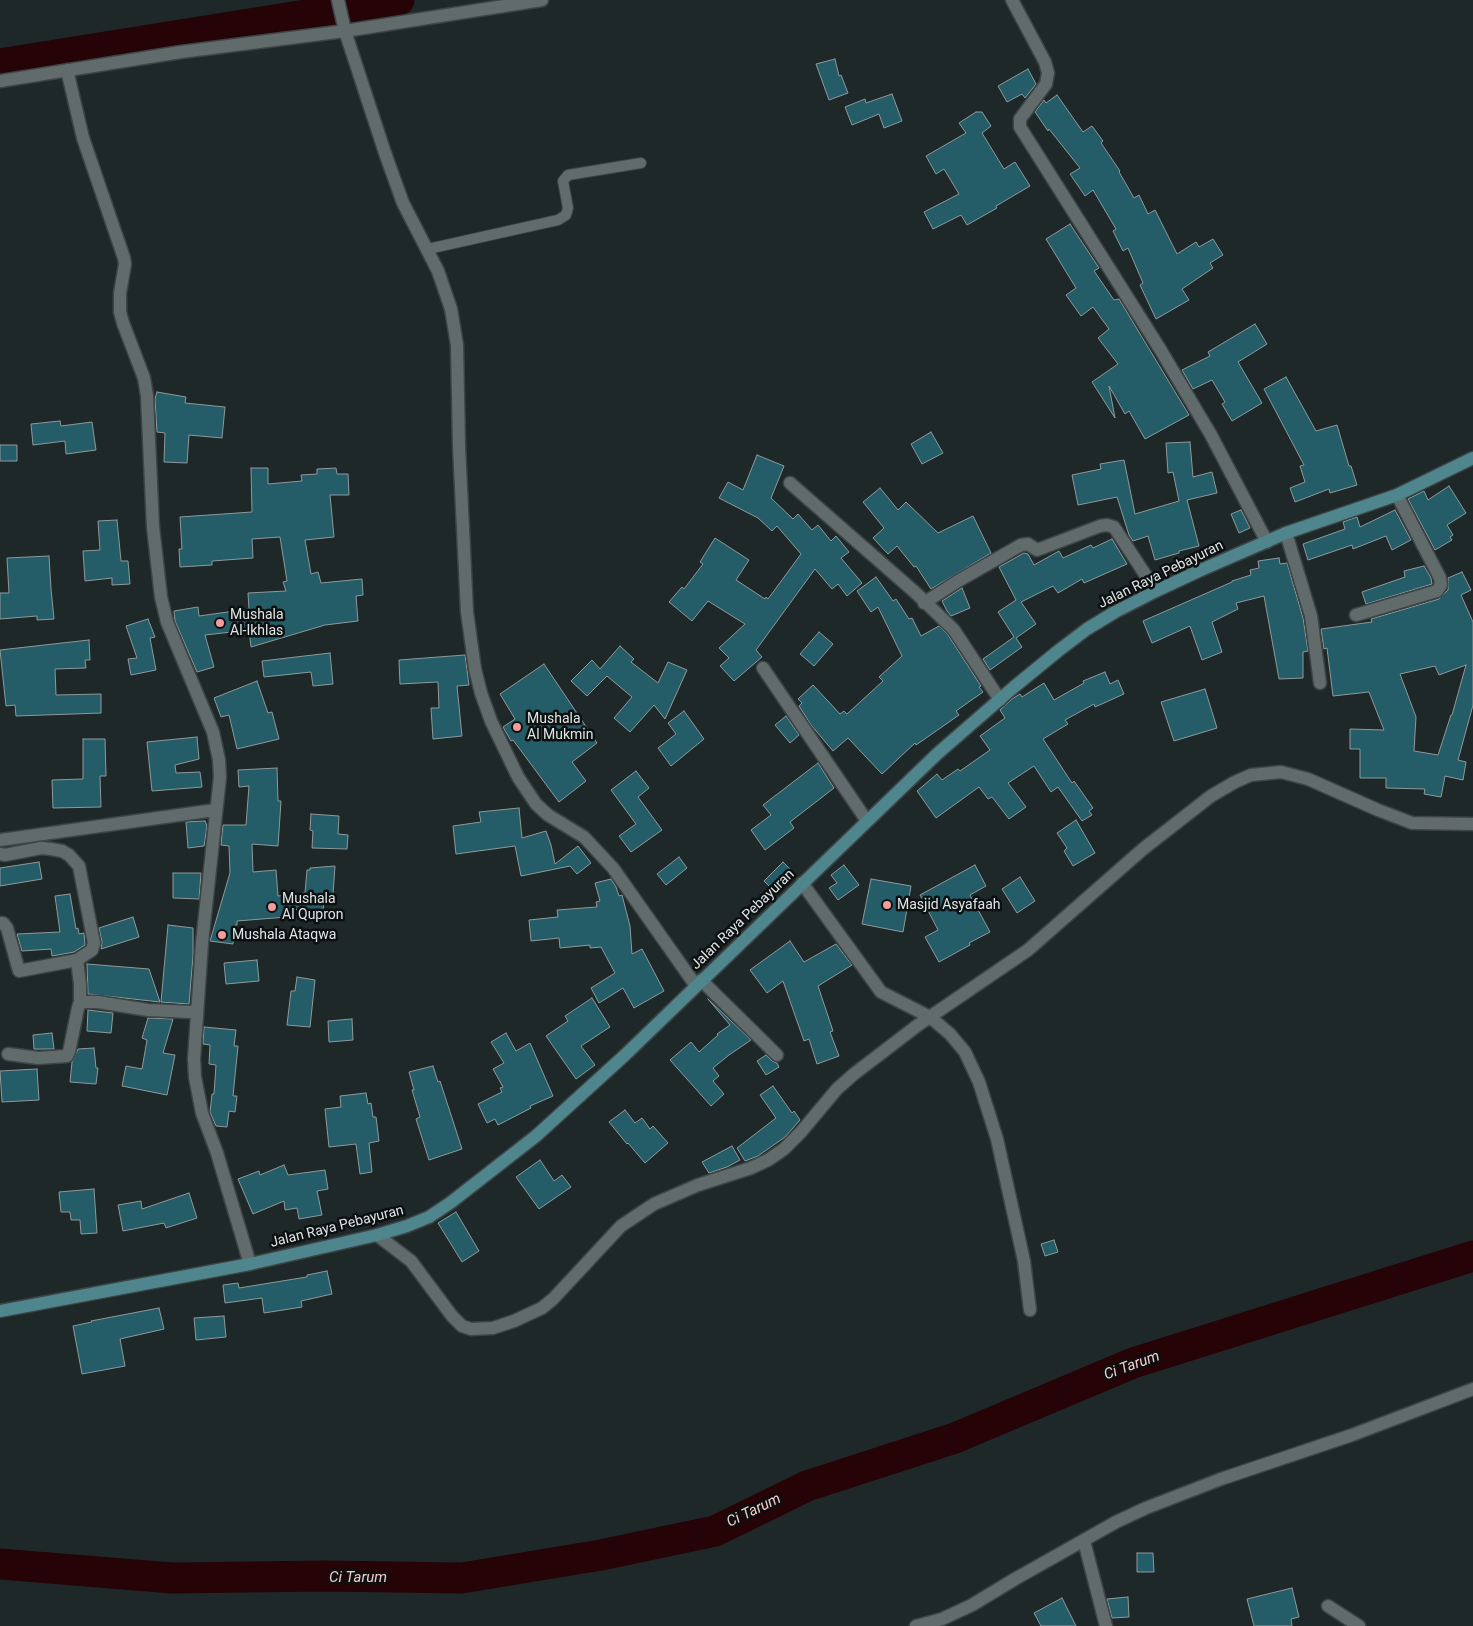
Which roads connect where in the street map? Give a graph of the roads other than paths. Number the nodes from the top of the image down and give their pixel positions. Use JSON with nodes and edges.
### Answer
{"nodes":[{"id":1,"x":338,"y":0,"type":"edge"},
{"id":2,"x":542,"y":0,"type":"edge"},
{"id":3,"x":1012,"y":0,"type":"edge"},
{"id":4,"x":343,"y":25,"type":"junction"},
{"id":5,"x":67,"y":70,"type":"junction"},
{"id":6,"x":0,"y":81,"type":"edge"},
{"id":7,"x":641,"y":163,"type":"dead end"},
{"id":8,"x":428,"y":249,"type":"junction"},
{"id":9,"x":1473,"y":458,"type":"edge"},
{"id":10,"x":790,"y":483,"type":"dead end"},
{"id":11,"x":1397,"y":496,"type":"junction"},
{"id":12,"x":1286,"y":533,"type":"junction"},
{"id":13,"x":1267,"y":542,"type":"junction"},
{"id":14,"x":1156,"y":591,"type":"junction"},
{"id":15,"x":924,"y":603,"type":"junction"},
{"id":16,"x":1356,"y":615,"type":"dead end"},
{"id":17,"x":763,"y":668,"type":"dead end"},
{"id":18,"x":1320,"y":683,"type":"dead end"},
{"id":19,"x":1000,"y":700,"type":"junction"},
{"id":20,"x":215,"y":810,"type":"junction"},
{"id":21,"x":867,"y":821,"type":"junction"},
{"id":22,"x":1473,"y":824,"type":"edge"},
{"id":23,"x":0,"y":840,"type":"edge"},
{"id":24,"x":0,"y":854,"type":"edge"},
{"id":25,"x":802,"y":883,"type":"junction"},
{"id":26,"x":0,"y":923,"type":"edge"},
{"id":27,"x":77,"y":960,"type":"junction"},
{"id":28,"x":698,"y":983,"type":"junction"},
{"id":29,"x":80,"y":1002,"type":"junction"},
{"id":30,"x":198,"y":1010,"type":"junction"},
{"id":31,"x":930,"y":1017,"type":"junction"},
{"id":32,"x":8,"y":1054,"type":"dead end"},
{"id":33,"x":777,"y":1055,"type":"dead end"},
{"id":34,"x":377,"y":1235,"type":"junction"},
{"id":35,"x":250,"y":1264,"type":"junction"},
{"id":36,"x":1030,"y":1310,"type":"dead end"},
{"id":37,"x":0,"y":1312,"type":"edge"},
{"id":38,"x":1473,"y":1389,"type":"edge"},
{"id":39,"x":1084,"y":1540,"type":"junction"},
{"id":40,"x":1328,"y":1606,"type":"dead end"},
{"id":41,"x":916,"y":1626,"type":"edge"},
{"id":42,"x":1106,"y":1626,"type":"edge"},
{"id":43,"x":1359,"y":1626,"type":"edge"}],
"edges":[{"from":1,"to":4,"type":"street"},
{"from":2,"to":4,"type":"street"},
{"from":3,"to":13,"type":"street"},
{"from":4,"to":5,"type":"street"},
{"from":4,"to":8,"type":"street"},
{"from":5,"to":6,"type":"street"},
{"from":5,"to":20,"type":"street"},
{"from":7,"to":8,"type":"lane"},
{"from":8,"to":28,"type":"street"},
{"from":9,"to":11,"type":"main road","name":"Jalan Raya Pebayuran"},
{"from":10,"to":15,"type":"street"},
{"from":11,"to":12,"type":"main road","name":"Jalan Raya Pebayuran"},
{"from":11,"to":16,"type":"street"},
{"from":12,"to":13,"type":"main road","name":"Jalan Raya Pebayuran"},
{"from":12,"to":18,"type":"street"},
{"from":13,"to":14,"type":"main road","name":"Jalan Raya Pebayuran"},
{"from":14,"to":15,"type":"street"},
{"from":14,"to":19,"type":"main road","name":"Jalan Raya Pebayuran"},
{"from":15,"to":19,"type":"street"},
{"from":17,"to":21,"type":"street"},
{"from":19,"to":21,"type":"main road","name":"Jalan Raya Pebayuran"},
{"from":20,"to":23,"type":"street"},
{"from":20,"to":30,"type":"street"},
{"from":21,"to":25,"type":"main road","name":"Jalan Raya Pebayuran"},
{"from":22,"to":31,"type":"street"},
{"from":24,"to":27,"type":"street"},
{"from":25,"to":28,"type":"main road","name":"Jalan Raya Pebayuran"},
{"from":25,"to":31,"type":"street"},
{"from":26,"to":27,"type":"street"},
{"from":27,"to":29,"type":"street"},
{"from":28,"to":33,"type":"street"},
{"from":28,"to":34,"type":"main road","name":"Jalan Raya Pebayuran"},
{"from":29,"to":30,"type":"street"},
{"from":29,"to":32,"type":"street"},
{"from":30,"to":35,"type":"street"},
{"from":31,"to":34,"type":"street"},
{"from":31,"to":36,"type":"street"},
{"from":34,"to":35,"type":"main road","name":"Jalan Raya Pebayuran"},
{"from":35,"to":37,"type":"main road","name":"Jalan Raya Pebayuran"},
{"from":38,"to":39,"type":"street"},
{"from":39,"to":41,"type":"street"},
{"from":39,"to":42,"type":"street"},
{"from":40,"to":43,"type":"street"}]}
